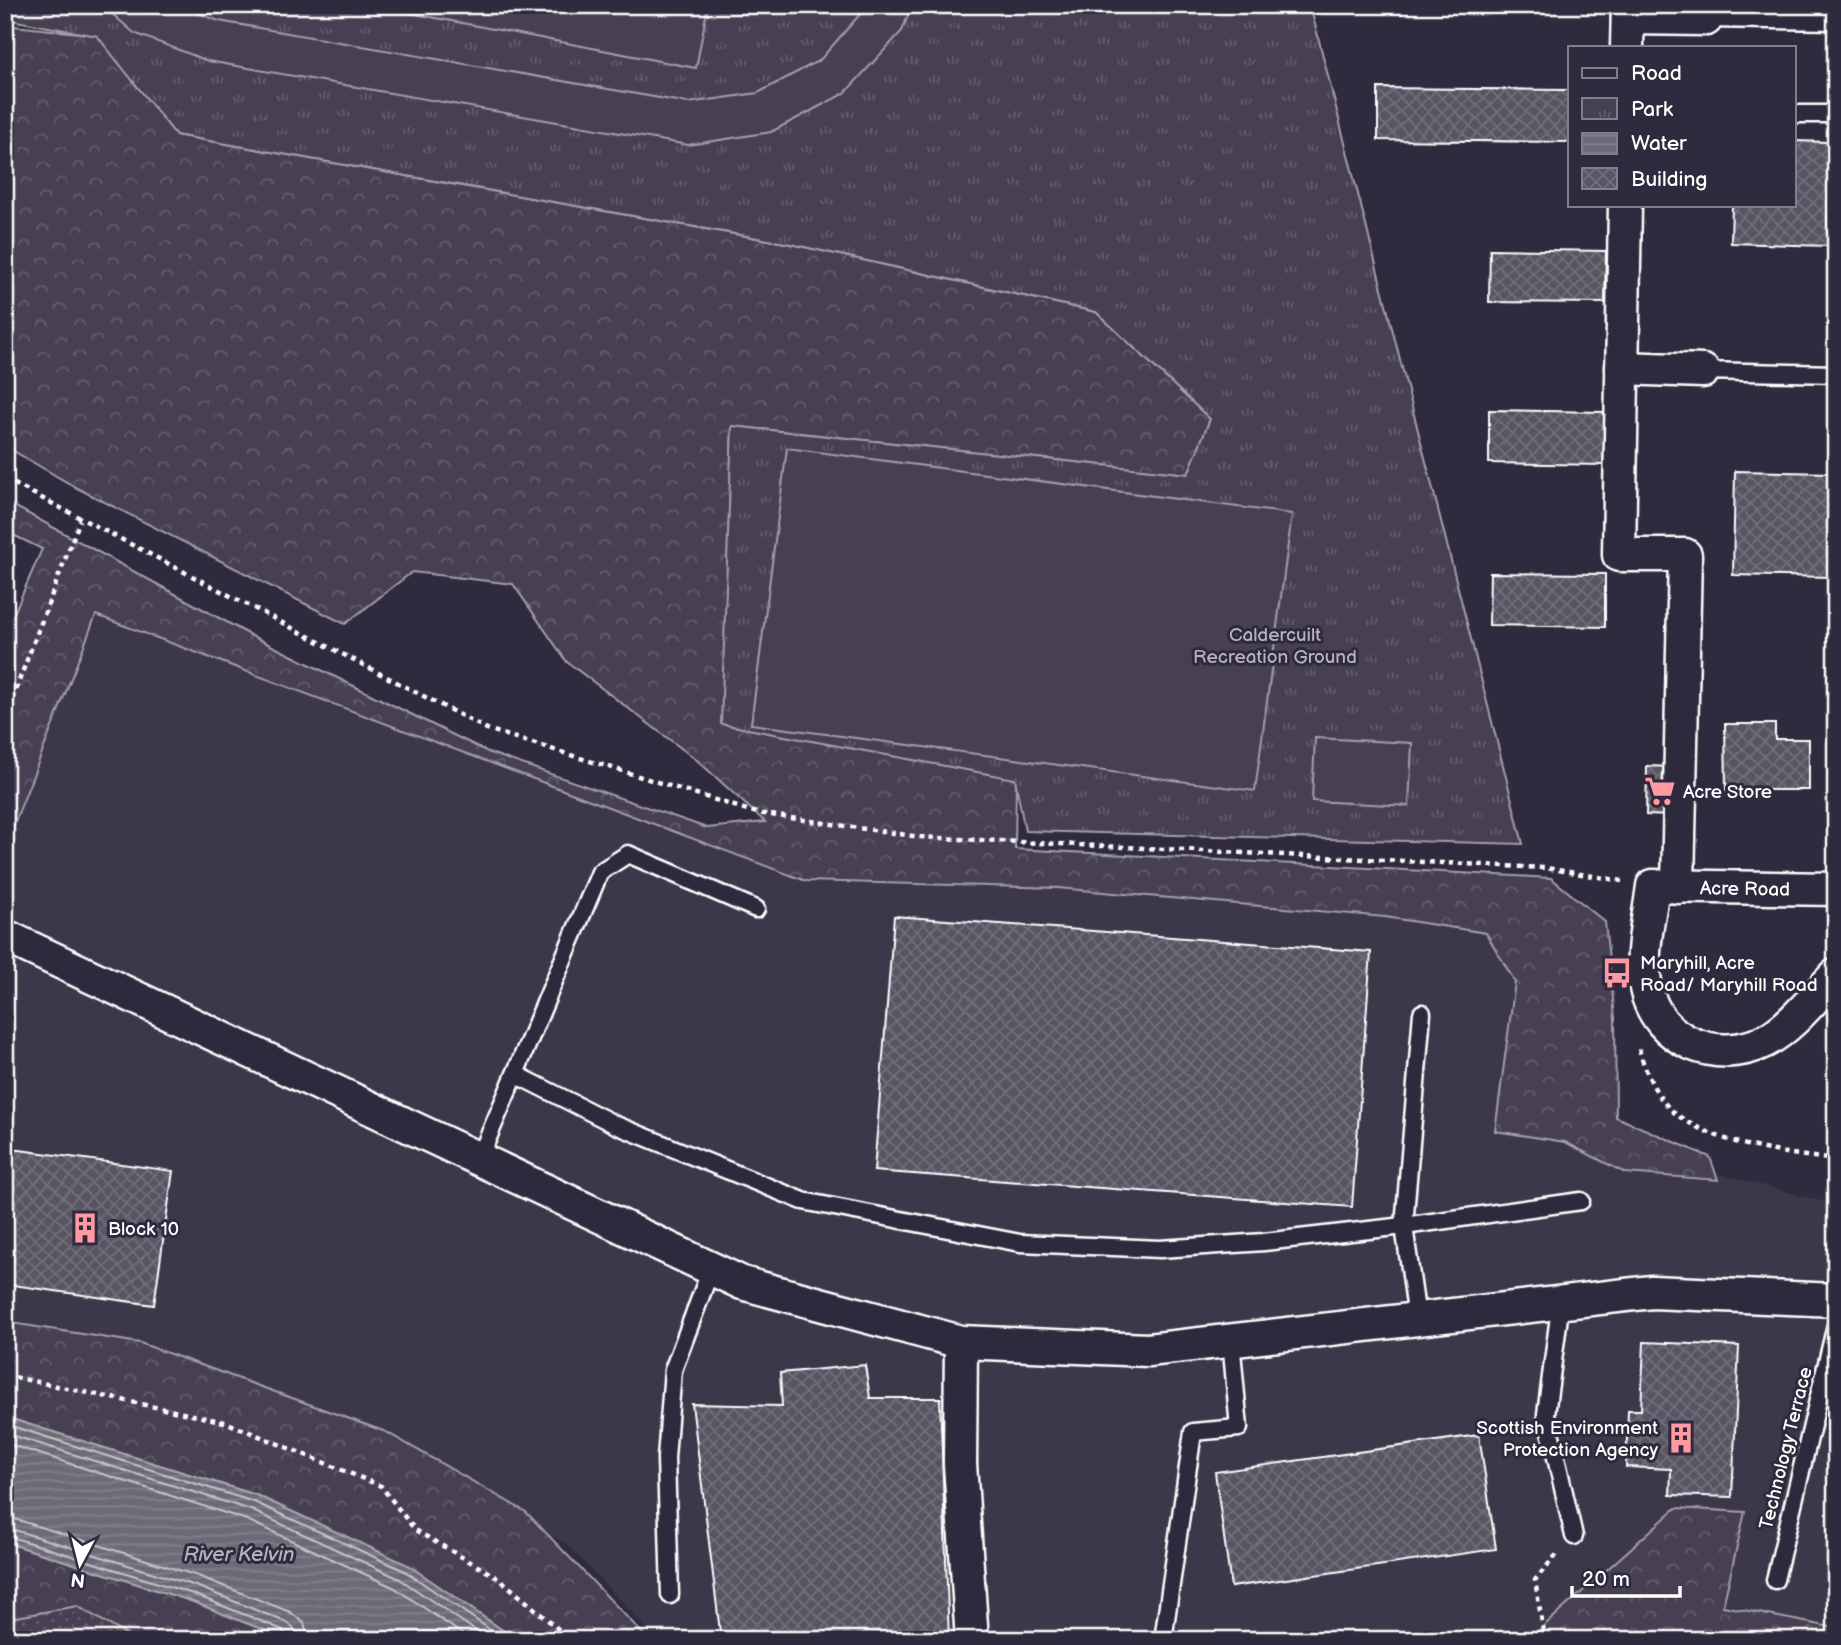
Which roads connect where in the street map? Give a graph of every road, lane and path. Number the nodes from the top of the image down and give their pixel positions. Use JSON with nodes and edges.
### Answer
{"nodes":[{"id":1,"x":1706,"y":19,"type":"joint"},
{"id":2,"x":1836,"y":21,"type":"edge"},
{"id":3,"x":1628,"y":23,"type":"edge"},
{"id":4,"x":1796,"y":114,"type":"edge"},
{"id":5,"x":1836,"y":114,"type":"edge"},
{"id":6,"x":1625,"y":206,"type":"edge"},
{"id":7,"x":1622,"y":368,"type":"junction"},
{"id":8,"x":1703,"y":371,"type":"joint"},
{"id":9,"x":1836,"y":374,"type":"edge"},
{"id":10,"x":5,"y":479,"type":"edge"},
{"id":11,"x":80,"y":520,"type":"junction"},
{"id":12,"x":5,"y":718,"type":"edge"},
{"id":13,"x":1666,"y":887,"type":"junction"},
{"id":14,"x":1836,"y":889,"type":"edge"},
{"id":15,"x":756,"y":909,"type":"dead end"},
{"id":16,"x":5,"y":936,"type":"edge"},
{"id":17,"x":1836,"y":975,"type":"edge"},
{"id":18,"x":1422,"y":1013,"type":"dead end"},
{"id":19,"x":1638,"y":1046,"type":"dead end"},
{"id":20,"x":516,"y":1073,"type":"junction"},
{"id":21,"x":479,"y":1159,"type":"junction"},
{"id":22,"x":1836,"y":1160,"type":"edge"},
{"id":23,"x":1581,"y":1201,"type":"dead end"},
{"id":24,"x":1404,"y":1226,"type":"junction"},
{"id":25,"x":711,"y":1269,"type":"junction"},
{"id":26,"x":1836,"y":1300,"type":"edge"},
{"id":27,"x":1561,"y":1301,"type":"junction"},
{"id":28,"x":1417,"y":1318,"type":"junction"},
{"id":29,"x":1836,"y":1325,"type":"edge"},
{"id":30,"x":1231,"y":1340,"type":"junction"},
{"id":31,"x":961,"y":1342,"type":"junction"},
{"id":32,"x":5,"y":1375,"type":"edge"},
{"id":33,"x":1574,"y":1536,"type":"joint"},
{"id":34,"x":1774,"y":1580,"type":"dead end"},
{"id":35,"x":670,"y":1595,"type":"dead end"},
{"id":36,"x":570,"y":1640,"type":"edge"},
{"id":37,"x":972,"y":1640,"type":"edge"},
{"id":38,"x":1163,"y":1640,"type":"edge"},
{"id":39,"x":1548,"y":1640,"type":"edge"}],
"edges":[{"from":1,"to":2,"type":"lane"},
{"from":1,"to":3,"type":"street"},
{"from":4,"to":5,"type":"lane"},
{"from":6,"to":7,"type":"street"},
{"from":7,"to":8,"type":"street"},
{"from":7,"to":13,"type":"street"},
{"from":8,"to":9,"type":"lane"},
{"from":10,"to":11,"type":"path"},
{"from":11,"to":12,"type":"path"},
{"from":11,"to":13,"type":"path"},
{"from":13,"to":14,"type":"street","name":"Acre Road"},
{"from":13,"to":17,"type":"street"},
{"from":15,"to":20,"type":"lane"},
{"from":16,"to":21,"type":"street"},
{"from":18,"to":24,"type":"lane"},
{"from":19,"to":22,"type":"path"},
{"from":20,"to":21,"type":"lane"},
{"from":20,"to":24,"type":"lane"},
{"from":21,"to":25,"type":"street"},
{"from":23,"to":24,"type":"lane"},
{"from":24,"to":28,"type":"lane"},
{"from":25,"to":31,"type":"street"},
{"from":25,"to":35,"type":"lane"},
{"from":26,"to":27,"type":"street"},
{"from":27,"to":28,"type":"street"},
{"from":27,"to":33,"type":"lane"},
{"from":28,"to":30,"type":"street"},
{"from":29,"to":34,"type":"lane","name":"Technology Terrace"},
{"from":30,"to":31,"type":"street"},
{"from":30,"to":38,"type":"lane"},
{"from":31,"to":37,"type":"street"},
{"from":32,"to":36,"type":"path"},
{"from":33,"to":39,"type":"path"}]}
